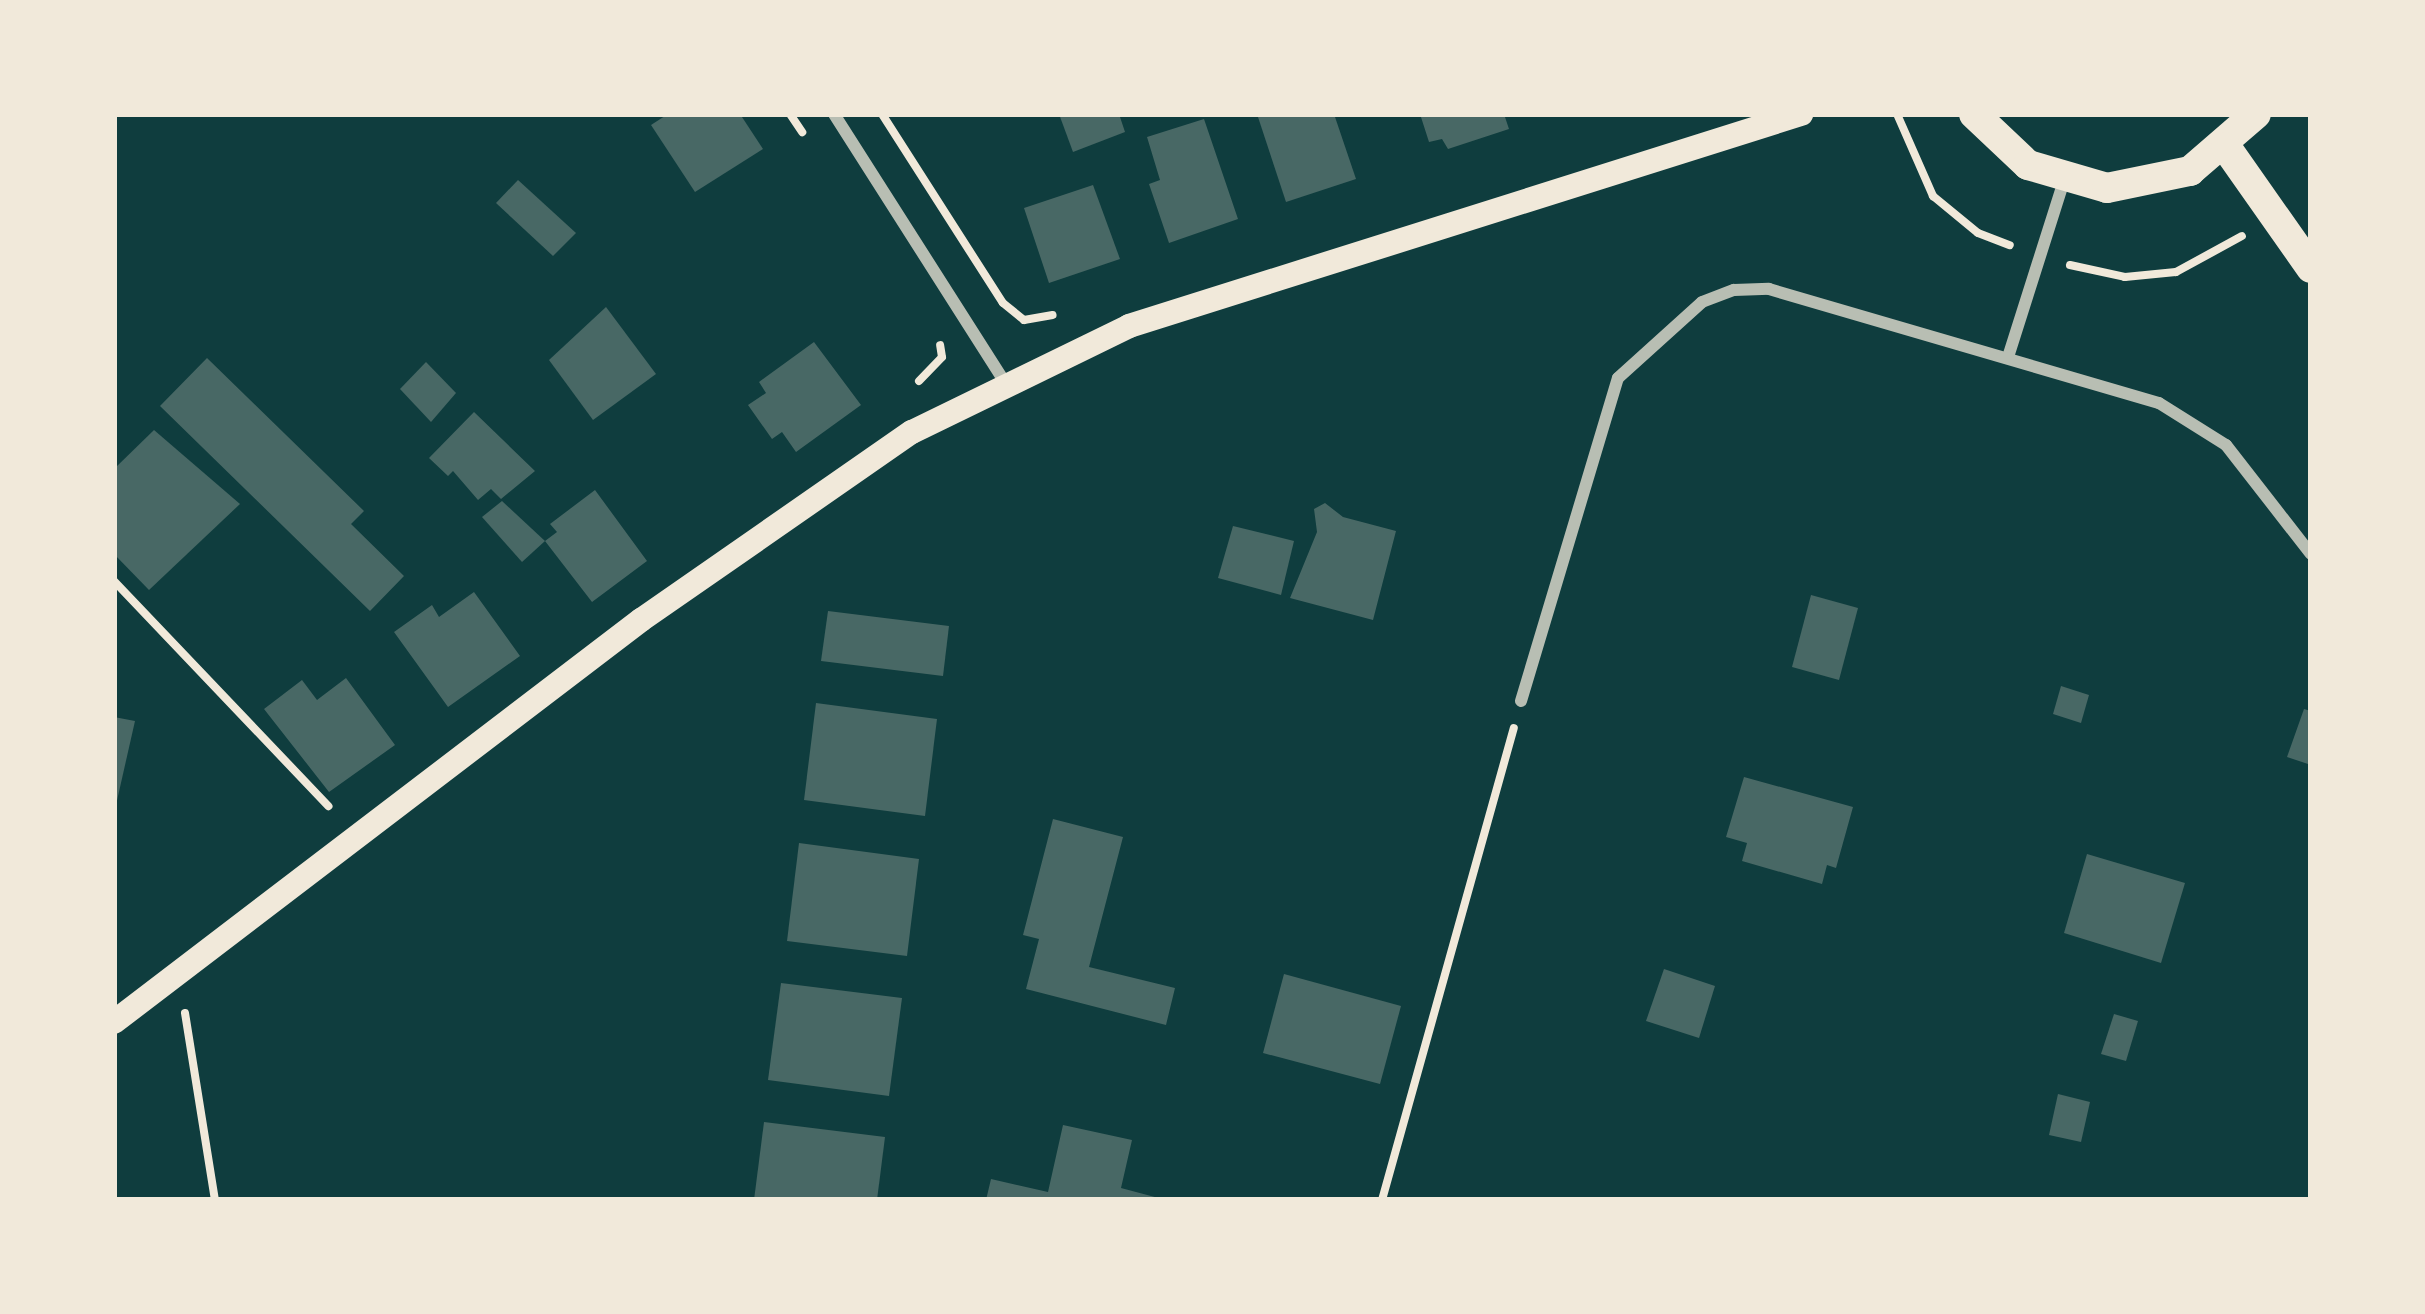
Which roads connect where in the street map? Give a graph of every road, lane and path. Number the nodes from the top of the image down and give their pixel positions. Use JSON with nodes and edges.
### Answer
{"nodes":[{"id":1,"x":790,"y":114,"type":"edge"},
{"id":2,"x":834,"y":114,"type":"edge"},
{"id":3,"x":882,"y":114,"type":"edge"},
{"id":4,"x":1801,"y":114,"type":"edge"},
{"id":5,"x":1898,"y":114,"type":"edge"},
{"id":6,"x":1974,"y":114,"type":"edge"},
{"id":7,"x":2256,"y":114,"type":"edge"},
{"id":8,"x":2226,"y":147,"type":"junction"},
{"id":9,"x":815,"y":152,"type":"dead end"},
{"id":10,"x":2064,"y":181,"type":"junction"},
{"id":11,"x":2273,"y":217,"type":"junction"},
{"id":12,"x":2039,"y":256,"type":"junction"},
{"id":13,"x":2311,"y":268,"type":"edge"},
{"id":14,"x":1058,"y":313,"type":"dead end"},
{"id":15,"x":940,"y":341,"type":"dead end"},
{"id":16,"x":2009,"y":354,"type":"junction"},
{"id":17,"x":1005,"y":382,"type":"junction"},
{"id":18,"x":902,"y":395,"type":"dead end"},
{"id":19,"x":2311,"y":554,"type":"edge"},
{"id":20,"x":114,"y":581,"type":"edge"},
{"id":21,"x":1521,"y":701,"type":"joint"},
{"id":22,"x":347,"y":793,"type":"dead end"},
{"id":23,"x":328,"y":806,"type":"junction"},
{"id":24,"x":310,"y":822,"type":"dead end"},
{"id":25,"x":169,"y":980,"type":"junction"},
{"id":26,"x":114,"y":1022,"type":"edge"},
{"id":27,"x":215,"y":1200,"type":"edge"},
{"id":28,"x":1382,"y":1200,"type":"edge"}],
"edges":[{"from":1,"to":9,"type":"path"},
{"from":2,"to":17,"type":"street"},
{"from":3,"to":14,"type":"path"},
{"from":4,"to":17,"type":"main road"},
{"from":5,"to":12,"type":"path"},
{"from":6,"to":10,"type":"main road"},
{"from":7,"to":8,"type":"main road"},
{"from":8,"to":10,"type":"main road"},
{"from":8,"to":11,"type":"main road"},
{"from":10,"to":12,"type":"street"},
{"from":11,"to":12,"type":"path"},
{"from":11,"to":13,"type":"main road"},
{"from":12,"to":16,"type":"street"},
{"from":15,"to":18,"type":"path"},
{"from":16,"to":19,"type":"street"},
{"from":16,"to":21,"type":"street"},
{"from":17,"to":25,"type":"main road"},
{"from":20,"to":23,"type":"path"},
{"from":21,"to":28,"type":"path"},
{"from":22,"to":23,"type":"path"},
{"from":23,"to":24,"type":"path"},
{"from":25,"to":26,"type":"main road"},
{"from":25,"to":27,"type":"path"}]}
